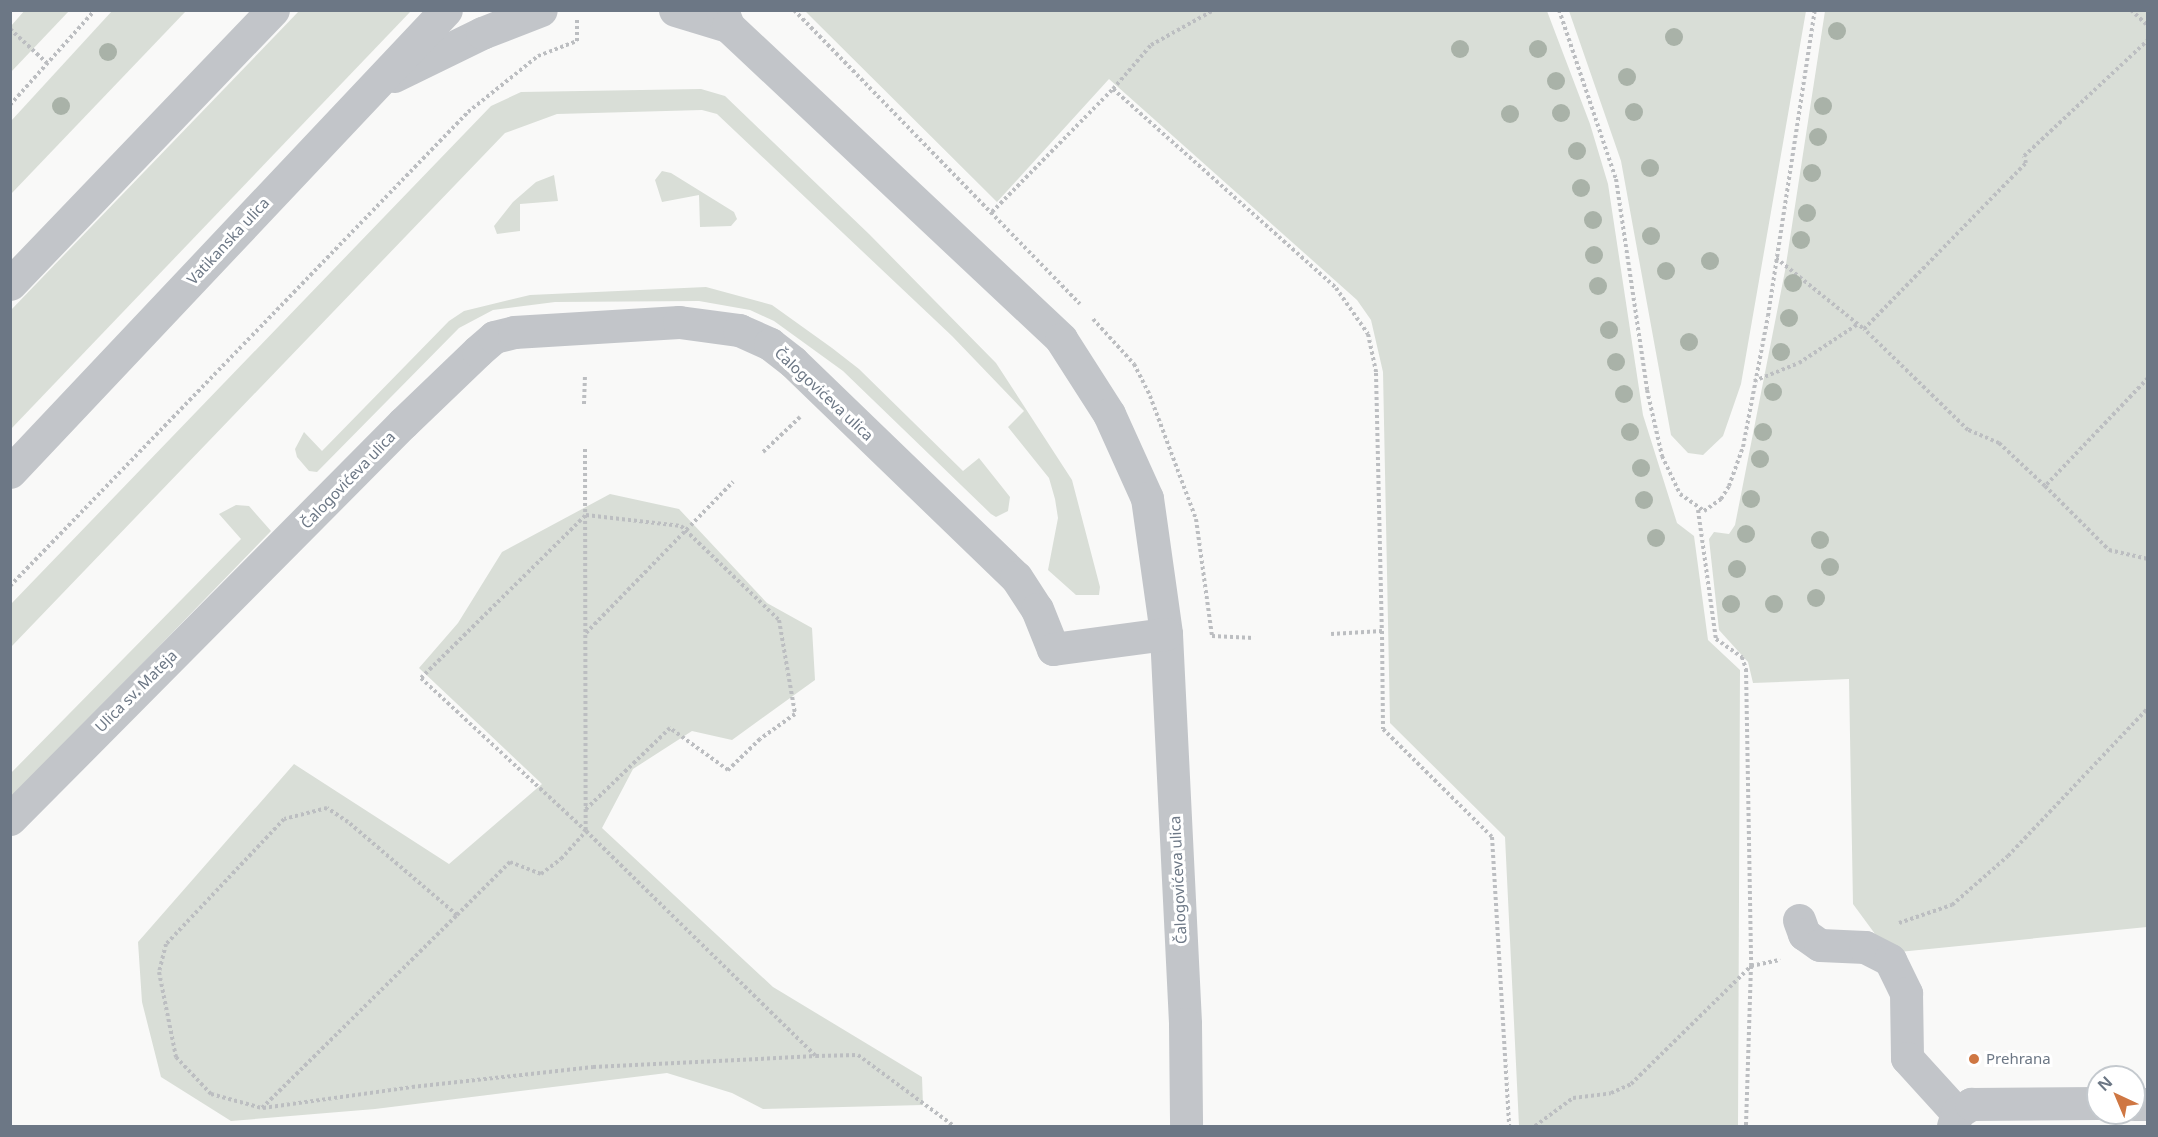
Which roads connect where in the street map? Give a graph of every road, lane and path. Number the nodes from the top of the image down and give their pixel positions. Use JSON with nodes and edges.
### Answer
{"nodes":[{"id":1,"x":94,"y":10,"type":"edge"},
{"id":2,"x":273,"y":10,"type":"edge"},
{"id":3,"x":446,"y":10,"type":"edge"},
{"id":4,"x":541,"y":10,"type":"edge"},
{"id":5,"x":578,"y":10,"type":"edge"},
{"id":6,"x":675,"y":10,"type":"edge"},
{"id":7,"x":794,"y":10,"type":"edge"},
{"id":8,"x":1214,"y":10,"type":"edge"},
{"id":9,"x":1559,"y":10,"type":"edge"},
{"id":10,"x":1815,"y":10,"type":"edge"},
{"id":11,"x":2132,"y":10,"type":"edge"},
{"id":12,"x":725,"y":18,"type":"edge"},
{"id":13,"x":2148,"y":26,"type":"edge"},
{"id":14,"x":10,"y":29,"type":"edge"},
{"id":15,"x":2148,"y":40,"type":"edge"},
{"id":16,"x":48,"y":64,"type":"junction"},
{"id":17,"x":376,"y":85,"type":"junction"},
{"id":18,"x":1113,"y":89,"type":"junction"},
{"id":19,"x":10,"y":105,"type":"edge"},
{"id":20,"x":992,"y":212,"type":"junction"},
{"id":21,"x":1776,"y":258,"type":"junction"},
{"id":22,"x":10,"y":285,"type":"edge"},
{"id":23,"x":1082,"y":306,"type":"dead end"},
{"id":24,"x":1089,"y":314,"type":"dead end"},
{"id":25,"x":1858,"y":324,"type":"junction"},
{"id":26,"x":1864,"y":329,"type":"junction"},
{"id":27,"x":1134,"y":364,"type":"dead end"},
{"id":28,"x":585,"y":377,"type":"dead end"},
{"id":29,"x":2148,"y":378,"type":"edge"},
{"id":30,"x":1753,"y":381,"type":"junction"},
{"id":31,"x":825,"y":393,"type":"junction"},
{"id":32,"x":584,"y":404,"type":"dead end"},
{"id":33,"x":585,"y":449,"type":"dead end"},
{"id":34,"x":763,"y":452,"type":"dead end"},
{"id":35,"x":10,"y":472,"type":"edge"},
{"id":36,"x":733,"y":482,"type":"dead end"},
{"id":37,"x":2045,"y":486,"type":"junction"},
{"id":38,"x":1698,"y":510,"type":"junction"},
{"id":39,"x":586,"y":515,"type":"junction"},
{"id":40,"x":686,"y":531,"type":"junction"},
{"id":41,"x":2148,"y":559,"type":"edge"},
{"id":42,"x":264,"y":564,"type":"joint"},
{"id":43,"x":10,"y":586,"type":"edge"},
{"id":44,"x":1382,"y":631,"type":"junction"},
{"id":45,"x":586,"y":634,"type":"junction"},
{"id":46,"x":1166,"y":634,"type":"junction"},
{"id":47,"x":1331,"y":634,"type":"dead end"},
{"id":48,"x":1212,"y":636,"type":"dead end"},
{"id":49,"x":1254,"y":638,"type":"dead end"},
{"id":50,"x":2148,"y":708,"type":"edge"},
{"id":51,"x":586,"y":809,"type":"junction"},
{"id":52,"x":10,"y":819,"type":"edge"},
{"id":53,"x":585,"y":831,"type":"junction"},
{"id":54,"x":457,"y":915,"type":"junction"},
{"id":55,"x":1799,"y":920,"type":"dead end"},
{"id":56,"x":1890,"y":925,"type":"dead end"},
{"id":57,"x":1788,"y":956,"type":"dead end"},
{"id":58,"x":1751,"y":966,"type":"junction"},
{"id":59,"x":816,"y":1056,"type":"junction"},
{"id":60,"x":2086,"y":1103,"type":"edge"},
{"id":61,"x":262,"y":1108,"type":"junction"},
{"id":62,"x":1955,"y":1120,"type":"edge"},
{"id":63,"x":954,"y":1126,"type":"edge"},
{"id":64,"x":1185,"y":1126,"type":"edge"},
{"id":65,"x":1509,"y":1126,"type":"edge"},
{"id":66,"x":1535,"y":1126,"type":"edge"},
{"id":67,"x":1746,"y":1126,"type":"edge"}],
"edges":[{"from":1,"to":16,"type":"path"},
{"from":2,"to":22,"type":"street"},
{"from":3,"to":17,"type":"street","name":"Vatikanska ulica"},
{"from":4,"to":17,"type":"street"},
{"from":5,"to":43,"type":"path"},
{"from":6,"to":12,"type":"street","name":"Čalogovićeva ulica"},
{"from":7,"to":20,"type":"path"},
{"from":8,"to":18,"type":"path"},
{"from":9,"to":38,"type":"path"},
{"from":10,"to":21,"type":"path"},
{"from":11,"to":13,"type":"path"},
{"from":12,"to":46,"type":"street","name":"Čalogovićeva ulica"},
{"from":14,"to":16,"type":"path"},
{"from":15,"to":26,"type":"path"},
{"from":16,"to":19,"type":"path"},
{"from":17,"to":35,"type":"street","name":"Vatikanska ulica"},
{"from":18,"to":20,"type":"path"},
{"from":18,"to":44,"type":"path"},
{"from":20,"to":23,"type":"path"},
{"from":21,"to":25,"type":"path"},
{"from":21,"to":30,"type":"path"},
{"from":24,"to":27,"type":"path"},
{"from":25,"to":26,"type":"path"},
{"from":25,"to":30,"type":"path"},
{"from":26,"to":37,"type":"path"},
{"from":28,"to":32,"type":"path"},
{"from":29,"to":37,"type":"path"},
{"from":30,"to":38,"type":"path"},
{"from":31,"to":34,"type":"path"},
{"from":31,"to":42,"type":"street","name":"Čalogovićeva ulica"},
{"from":31,"to":46,"type":"street","name":"Čalogovićeva ulica"},
{"from":33,"to":39,"type":"path"},
{"from":36,"to":40,"type":"path"},
{"from":37,"to":41,"type":"path"},
{"from":38,"to":58,"type":"path"},
{"from":39,"to":40,"type":"path"},
{"from":39,"to":45,"type":"path"},
{"from":39,"to":53,"type":"path"},
{"from":40,"to":45,"type":"path"},
{"from":40,"to":51,"type":"path"},
{"from":42,"to":52,"type":"street","name":"Ulica sv. Mateja"},
{"from":44,"to":47,"type":"path"},
{"from":44,"to":65,"type":"path"},
{"from":45,"to":51,"type":"path"},
{"from":46,"to":64,"type":"street","name":"Čalogovićeva ulica"},
{"from":48,"to":49,"type":"path"},
{"from":50,"to":56,"type":"path"},
{"from":51,"to":53,"type":"path"},
{"from":53,"to":54,"type":"path"},
{"from":53,"to":59,"type":"path"},
{"from":54,"to":61,"type":"path"},
{"from":54,"to":61,"type":"path"},
{"from":55,"to":62,"type":"street"},
{"from":57,"to":58,"type":"path"},
{"from":58,"to":66,"type":"path"},
{"from":58,"to":67,"type":"path"},
{"from":59,"to":61,"type":"path"},
{"from":59,"to":63,"type":"path"},
{"from":60,"to":62,"type":"street"}]}
